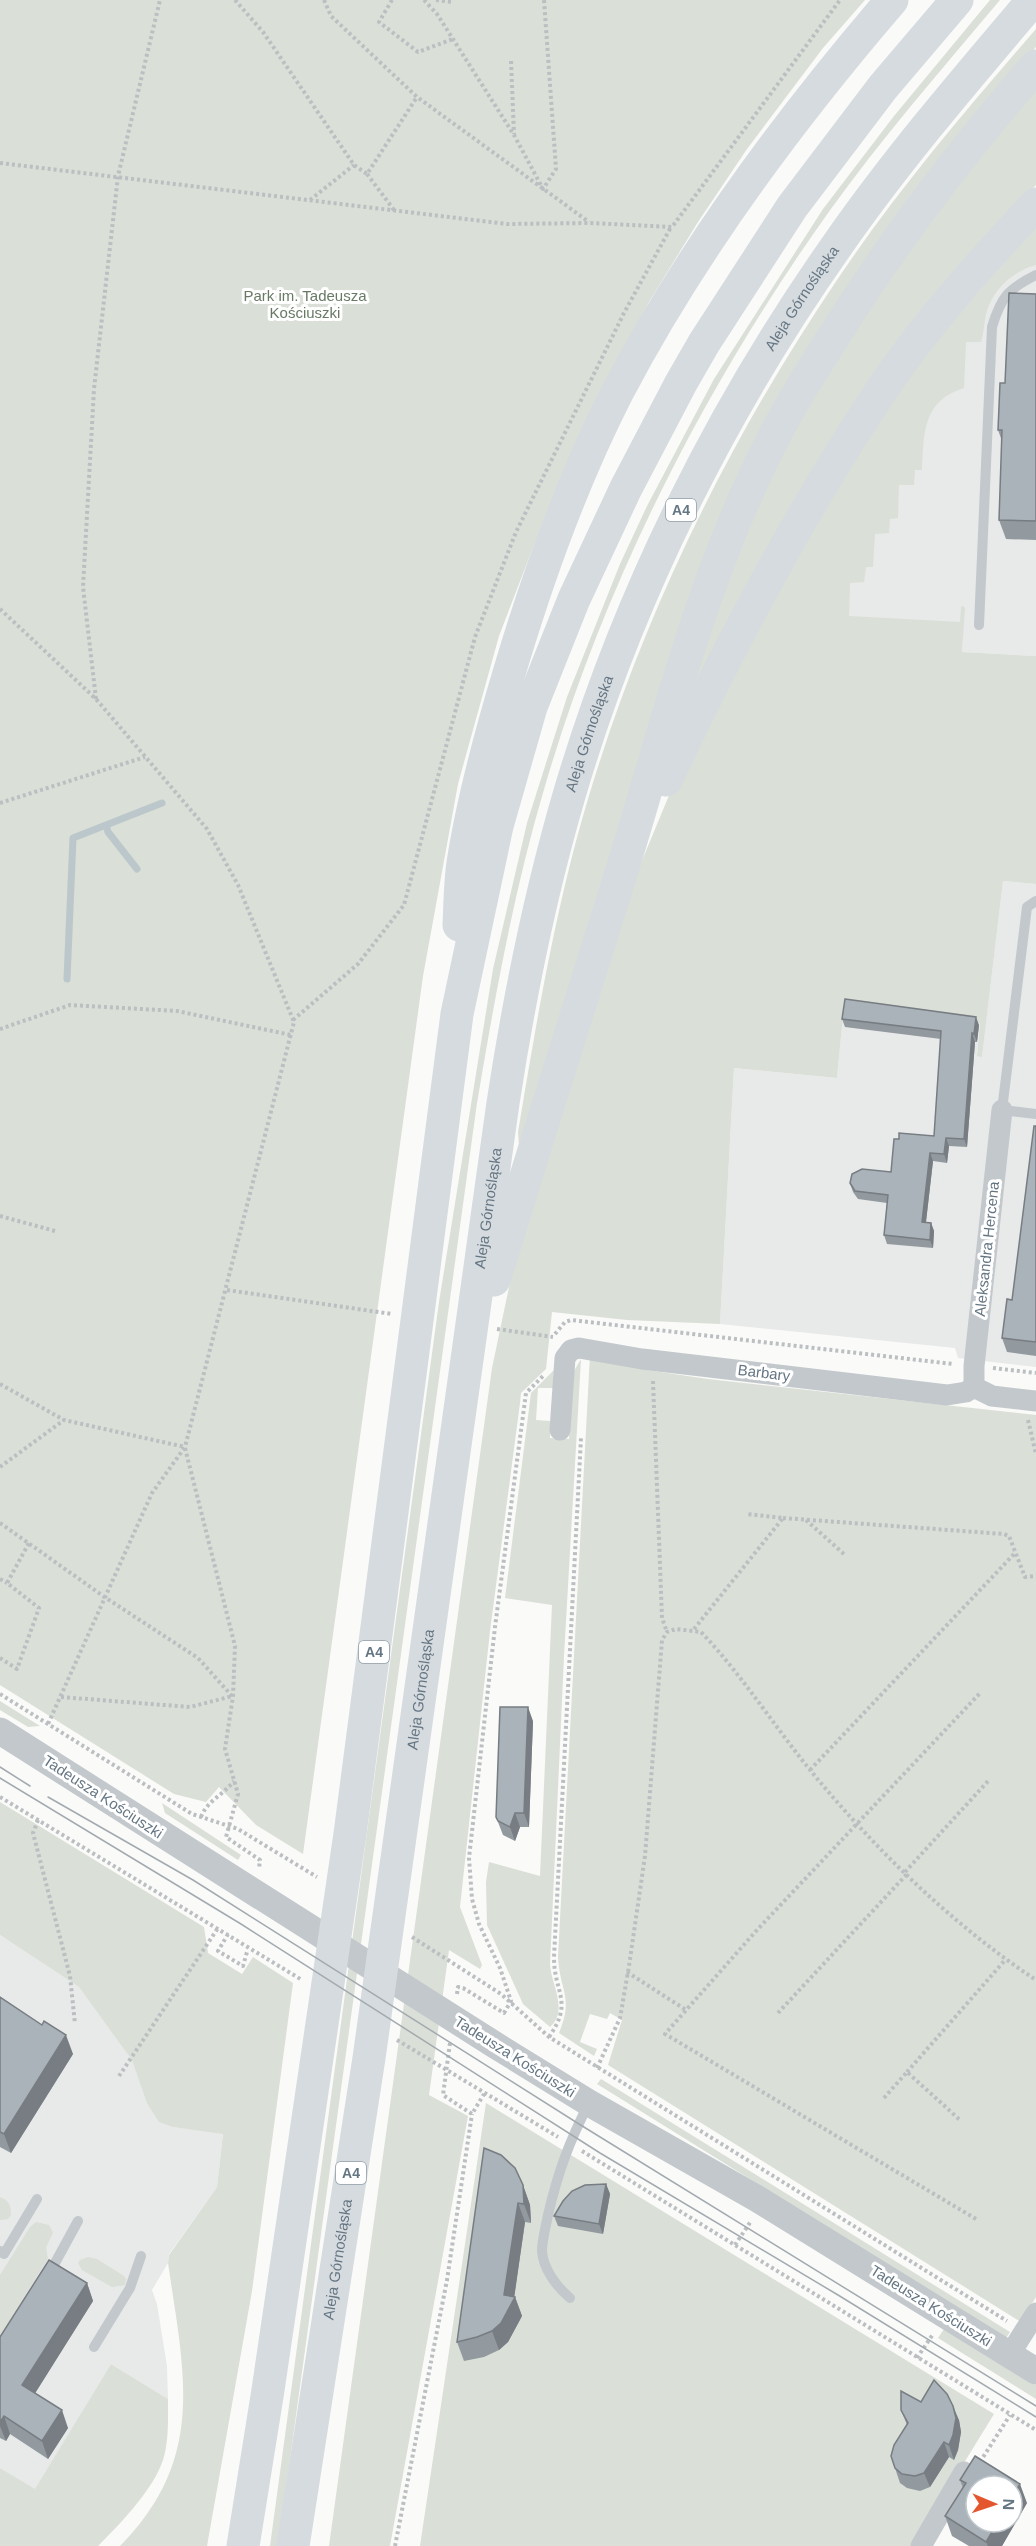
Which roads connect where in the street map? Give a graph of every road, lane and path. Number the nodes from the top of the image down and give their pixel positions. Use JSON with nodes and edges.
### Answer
{"nodes":[{"id":1,"x":160,"y":0,"type":"edge"},
{"id":2,"x":235,"y":0,"type":"edge"},
{"id":3,"x":324,"y":0,"type":"edge"},
{"id":4,"x":392,"y":0,"type":"edge"},
{"id":5,"x":424,"y":0,"type":"edge"},
{"id":6,"x":436,"y":0,"type":"edge"},
{"id":7,"x":544,"y":0,"type":"edge"},
{"id":8,"x":840,"y":0,"type":"edge"},
{"id":9,"x":892,"y":0,"type":"edge"},
{"id":10,"x":957,"y":0,"type":"edge"},
{"id":11,"x":1033,"y":0,"type":"edge"},
{"id":12,"x":453,"y":2,"type":"dead end"},
{"id":13,"x":453,"y":39,"type":"junction"},
{"id":14,"x":511,"y":61,"type":"dead end"},
{"id":15,"x":1036,"y":66,"type":"edge"},
{"id":16,"x":417,"y":98,"type":"junction"},
{"id":17,"x":514,"y":135,"type":"junction"},
{"id":18,"x":0,"y":163,"type":"edge"},
{"id":19,"x":354,"y":165,"type":"junction"},
{"id":20,"x":367,"y":174,"type":"junction"},
{"id":21,"x":118,"y":176,"type":"junction"},
{"id":22,"x":543,"y":189,"type":"junction"},
{"id":23,"x":310,"y":200,"type":"junction"},
{"id":24,"x":1034,"y":207,"type":"edge"},
{"id":25,"x":394,"y":210,"type":"junction"},
{"id":26,"x":590,"y":223,"type":"junction"},
{"id":27,"x":672,"y":227,"type":"junction"},
{"id":28,"x":1036,"y":275,"type":"edge"},
{"id":29,"x":0,"y":609,"type":"edge"},
{"id":30,"x":979,"y":625,"type":"dead end"},
{"id":31,"x":96,"y":699,"type":"junction"},
{"id":32,"x":145,"y":757,"type":"junction"},
{"id":33,"x":0,"y":803,"type":"edge"},
{"id":34,"x":624,"y":865,"type":"junction"},
{"id":35,"x":1036,"y":901,"type":"edge"},
{"id":36,"x":457,"y":1014,"type":"junction"},
{"id":37,"x":293,"y":1020,"type":"junction"},
{"id":38,"x":0,"y":1029,"type":"edge"},
{"id":39,"x":291,"y":1035,"type":"junction"},
{"id":40,"x":1002,"y":1110,"type":"junction"},
{"id":41,"x":1036,"y":1114,"type":"edge"},
{"id":42,"x":1,"y":1217,"type":"edge"},
{"id":43,"x":55,"y":1232,"type":"dead end"},
{"id":44,"x":227,"y":1290,"type":"junction"},
{"id":45,"x":280,"y":1298,"type":"dead end"},
{"id":46,"x":550,"y":1336,"type":"dead end"},
{"id":47,"x":946,"y":1363,"type":"dead end"},
{"id":48,"x":653,"y":1374,"type":"dead end"},
{"id":49,"x":463,"y":1382,"type":"junction"},
{"id":50,"x":0,"y":1384,"type":"edge"},
{"id":51,"x":974,"y":1387,"type":"junction"},
{"id":52,"x":524,"y":1408,"type":"dead end"},
{"id":53,"x":1030,"y":1411,"type":"edge"},
{"id":54,"x":1020,"y":1418,"type":"dead end"},
{"id":55,"x":64,"y":1420,"type":"junction"},
{"id":56,"x":581,"y":1427,"type":"dead end"},
{"id":57,"x":560,"y":1430,"type":"dead end"},
{"id":58,"x":185,"y":1447,"type":"junction"},
{"id":59,"x":1036,"y":1454,"type":"edge"},
{"id":60,"x":0,"y":1467,"type":"edge"},
{"id":61,"x":747,"y":1514,"type":"dead end"},
{"id":62,"x":783,"y":1518,"type":"junction"},
{"id":63,"x":806,"y":1519,"type":"junction"},
{"id":64,"x":0,"y":1523,"type":"edge"},
{"id":65,"x":29,"y":1543,"type":"junction"},
{"id":66,"x":1015,"y":1553,"type":"junction"},
{"id":67,"x":846,"y":1556,"type":"dead end"},
{"id":68,"x":1036,"y":1576,"type":"edge"},
{"id":69,"x":0,"y":1579,"type":"edge"},
{"id":70,"x":7,"y":1583,"type":"junction"},
{"id":71,"x":106,"y":1598,"type":"junction"},
{"id":72,"x":694,"y":1630,"type":"junction"},
{"id":73,"x":667,"y":1632,"type":"junction"},
{"id":74,"x":0,"y":1658,"type":"edge"},
{"id":75,"x":981,"y":1692,"type":"dead end"},
{"id":76,"x":0,"y":1694,"type":"edge"},
{"id":77,"x":233,"y":1696,"type":"junction"},
{"id":78,"x":62,"y":1697,"type":"junction"},
{"id":79,"x":48,"y":1724,"type":"junction"},
{"id":80,"x":0,"y":1731,"type":"edge"},
{"id":81,"x":810,"y":1770,"type":"junction"},
{"id":82,"x":989,"y":1780,"type":"dead end"},
{"id":83,"x":234,"y":1781,"type":"junction"},
{"id":84,"x":0,"y":1797,"type":"edge"},
{"id":85,"x":201,"y":1817,"type":"junction"},
{"id":86,"x":38,"y":1820,"type":"junction"},
{"id":87,"x":857,"y":1823,"type":"junction"},
{"id":88,"x":230,"y":1826,"type":"junction"},
{"id":89,"x":247,"y":1833,"type":"dead end"},
{"id":90,"x":906,"y":1873,"type":"junction"},
{"id":91,"x":252,"y":1878,"type":"junction"},
{"id":92,"x":218,"y":1928,"type":"junction"},
{"id":93,"x":228,"y":1934,"type":"junction"},
{"id":94,"x":235,"y":1938,"type":"dead end"},
{"id":95,"x":247,"y":1952,"type":"dead end"},
{"id":96,"x":1006,"y":1959,"type":"junction"},
{"id":97,"x":627,"y":1972,"type":"junction"},
{"id":98,"x":480,"y":1980,"type":"dead end"},
{"id":99,"x":1036,"y":1980,"type":"edge"},
{"id":100,"x":463,"y":1988,"type":"dead end"},
{"id":101,"x":510,"y":2001,"type":"junction"},
{"id":102,"x":686,"y":2010,"type":"junction"},
{"id":103,"x":778,"y":2013,"type":"dead end"},
{"id":104,"x":75,"y":2024,"type":"dead end"},
{"id":105,"x":549,"y":2037,"type":"junction"},
{"id":106,"x":597,"y":2068,"type":"junction"},
{"id":107,"x":908,"y":2072,"type":"junction"},
{"id":108,"x":120,"y":2076,"type":"dead end"},
{"id":109,"x":455,"y":2077,"type":"dead end"},
{"id":110,"x":484,"y":2094,"type":"junction"},
{"id":111,"x":447,"y":2098,"type":"dead end"},
{"id":112,"x":885,"y":2098,"type":"dead end"},
{"id":113,"x":589,"y":2103,"type":"junction"},
{"id":114,"x":472,"y":2114,"type":"junction"},
{"id":115,"x":960,"y":2120,"type":"dead end"},
{"id":116,"x":569,"y":2144,"type":"junction"},
{"id":117,"x":37,"y":2199,"type":"dead end"},
{"id":118,"x":976,"y":2218,"type":"dead end"},
{"id":119,"x":78,"y":2221,"type":"dead end"},
{"id":120,"x":758,"y":2221,"type":"dead end"},
{"id":121,"x":735,"y":2245,"type":"junction"},
{"id":122,"x":0,"y":2251,"type":"edge"},
{"id":123,"x":141,"y":2256,"type":"dead end"},
{"id":124,"x":49,"y":2274,"type":"edge"},
{"id":125,"x":570,"y":2298,"type":"dead end"},
{"id":126,"x":1036,"y":2313,"type":"edge"},
{"id":127,"x":1024,"y":2331,"type":"junction"},
{"id":128,"x":94,"y":2347,"type":"dead end"},
{"id":129,"x":1010,"y":2355,"type":"junction"},
{"id":130,"x":1036,"y":2371,"type":"edge"},
{"id":131,"x":1010,"y":2415,"type":"junction"},
{"id":132,"x":1036,"y":2430,"type":"edge"},
{"id":133,"x":972,"y":2467,"type":"joint"},
{"id":134,"x":243,"y":2546,"type":"edge"},
{"id":135,"x":293,"y":2546,"type":"edge"},
{"id":136,"x":395,"y":2546,"type":"edge"},
{"id":137,"x":921,"y":2546,"type":"edge"}],
"edges":[{"from":1,"to":21,"type":"path"},
{"from":2,"to":19,"type":"path"},
{"from":3,"to":16,"type":"path"},
{"from":4,"to":13,"type":"path"},
{"from":5,"to":13,"type":"path"},
{"from":6,"to":12,"type":"path"},
{"from":7,"to":22,"type":"path"},
{"from":8,"to":27,"type":"path"},
{"from":9,"to":36,"type":"highway"},
{"from":10,"to":36,"type":"highway","number":"A4"},
{"from":11,"to":49,"type":"highway","name":"Aleja Górnośląska","number":"A4"},
{"from":13,"to":17,"type":"path"},
{"from":14,"to":17,"type":"path"},
{"from":15,"to":34,"type":"highway"},
{"from":16,"to":20,"type":"path"},
{"from":16,"to":22,"type":"path"},
{"from":17,"to":22,"type":"path"},
{"from":18,"to":21,"type":"path"},
{"from":19,"to":20,"type":"path"},
{"from":19,"to":23,"type":"path"},
{"from":20,"to":25,"type":"path"},
{"from":21,"to":23,"type":"path"},
{"from":21,"to":31,"type":"path"},
{"from":22,"to":26,"type":"path"},
{"from":23,"to":25,"type":"path"},
{"from":24,"to":34,"type":"highway"},
{"from":25,"to":26,"type":"path"},
{"from":26,"to":27,"type":"path"},
{"from":27,"to":37,"type":"path"},
{"from":28,"to":30,"type":"lane"},
{"from":29,"to":31,"type":"path"},
{"from":31,"to":32,"type":"path"},
{"from":32,"to":33,"type":"path"},
{"from":32,"to":37,"type":"path"},
{"from":34,"to":49,"type":"highway"},
{"from":35,"to":40,"type":"lane"},
{"from":36,"to":134,"type":"highway","number":"A4"},
{"from":37,"to":39,"type":"path"},
{"from":38,"to":39,"type":"path"},
{"from":39,"to":44,"type":"path"},
{"from":40,"to":41,"type":"lane"},
{"from":40,"to":51,"type":"street","name":"Aleksandra Hercena"},
{"from":42,"to":43,"type":"path"},
{"from":44,"to":45,"type":"path"},
{"from":44,"to":58,"type":"path"},
{"from":46,"to":47,"type":"path"},
{"from":48,"to":73,"type":"path"},
{"from":49,"to":135,"type":"highway","name":"Aleja Górnośląska","number":"A4"},
{"from":50,"to":55,"type":"path"},
{"from":51,"to":53,"type":"street"},
{"from":51,"to":57,"type":"street","name":"Barbary"},
{"from":52,"to":101,"type":"path"},
{"from":53,"to":54,"type":"path"},
{"from":53,"to":59,"type":"path"},
{"from":55,"to":58,"type":"path"},
{"from":55,"to":60,"type":"path"},
{"from":56,"to":105,"type":"path"},
{"from":58,"to":71,"type":"path"},
{"from":58,"to":77,"type":"path"},
{"from":61,"to":62,"type":"path"},
{"from":62,"to":63,"type":"path"},
{"from":62,"to":72,"type":"path"},
{"from":63,"to":66,"type":"path"},
{"from":63,"to":67,"type":"path"},
{"from":64,"to":65,"type":"path"},
{"from":65,"to":70,"type":"path"},
{"from":65,"to":71,"type":"path"},
{"from":66,"to":68,"type":"path"},
{"from":66,"to":81,"type":"path"},
{"from":69,"to":70,"type":"path"},
{"from":70,"to":74,"type":"path"},
{"from":71,"to":77,"type":"path"},
{"from":71,"to":78,"type":"path"},
{"from":72,"to":73,"type":"path"},
{"from":72,"to":81,"type":"path"},
{"from":73,"to":97,"type":"path"},
{"from":75,"to":87,"type":"path"},
{"from":76,"to":79,"type":"path"},
{"from":77,"to":78,"type":"path"},
{"from":77,"to":83,"type":"path"},
{"from":78,"to":79,"type":"path"},
{"from":79,"to":85,"type":"path"},
{"from":80,"to":91,"type":"street","name":"Tadeusza Kościuszki"},
{"from":81,"to":87,"type":"path"},
{"from":82,"to":90,"type":"path"},
{"from":83,"to":85,"type":"path"},
{"from":83,"to":88,"type":"path"},
{"from":84,"to":86,"type":"path"},
{"from":85,"to":88,"type":"path"},
{"from":86,"to":92,"type":"path"},
{"from":86,"to":104,"type":"path"},
{"from":87,"to":90,"type":"path"},
{"from":87,"to":102,"type":"path"},
{"from":88,"to":89,"type":"path"},
{"from":88,"to":91,"type":"path"},
{"from":90,"to":96,"type":"path"},
{"from":90,"to":103,"type":"path"},
{"from":91,"to":113,"type":"street","name":"Tadeusza Kościuszki"},
{"from":92,"to":93,"type":"path"},
{"from":92,"to":108,"type":"path"},
{"from":93,"to":94,"type":"path"},
{"from":93,"to":95,"type":"path"},
{"from":96,"to":99,"type":"path"},
{"from":96,"to":107,"type":"path"},
{"from":97,"to":102,"type":"path"},
{"from":97,"to":106,"type":"path"},
{"from":98,"to":101,"type":"path"},
{"from":100,"to":101,"type":"path"},
{"from":101,"to":105,"type":"path"},
{"from":102,"to":118,"type":"path"},
{"from":105,"to":106,"type":"path"},
{"from":106,"to":127,"type":"path"},
{"from":107,"to":112,"type":"path"},
{"from":107,"to":115,"type":"path"},
{"from":109,"to":110,"type":"path"},
{"from":110,"to":114,"type":"path"},
{"from":110,"to":116,"type":"path"},
{"from":111,"to":114,"type":"path"},
{"from":113,"to":116,"type":"lane"},
{"from":113,"to":129,"type":"street","name":"Tadeusza Kościuszki"},
{"from":114,"to":136,"type":"path"},
{"from":116,"to":121,"type":"path"},
{"from":116,"to":125,"type":"lane"},
{"from":117,"to":122,"type":"lane"},
{"from":119,"to":124,"type":"lane"},
{"from":120,"to":121,"type":"path"},
{"from":121,"to":131,"type":"path"},
{"from":123,"to":128,"type":"lane"},
{"from":126,"to":127,"type":"street"},
{"from":127,"to":129,"type":"street"},
{"from":129,"to":130,"type":"street","name":"Tadeusza Kościuszki"},
{"from":131,"to":132,"type":"path"},
{"from":131,"to":133,"type":"path"},
{"from":133,"to":137,"type":"street"}]}
